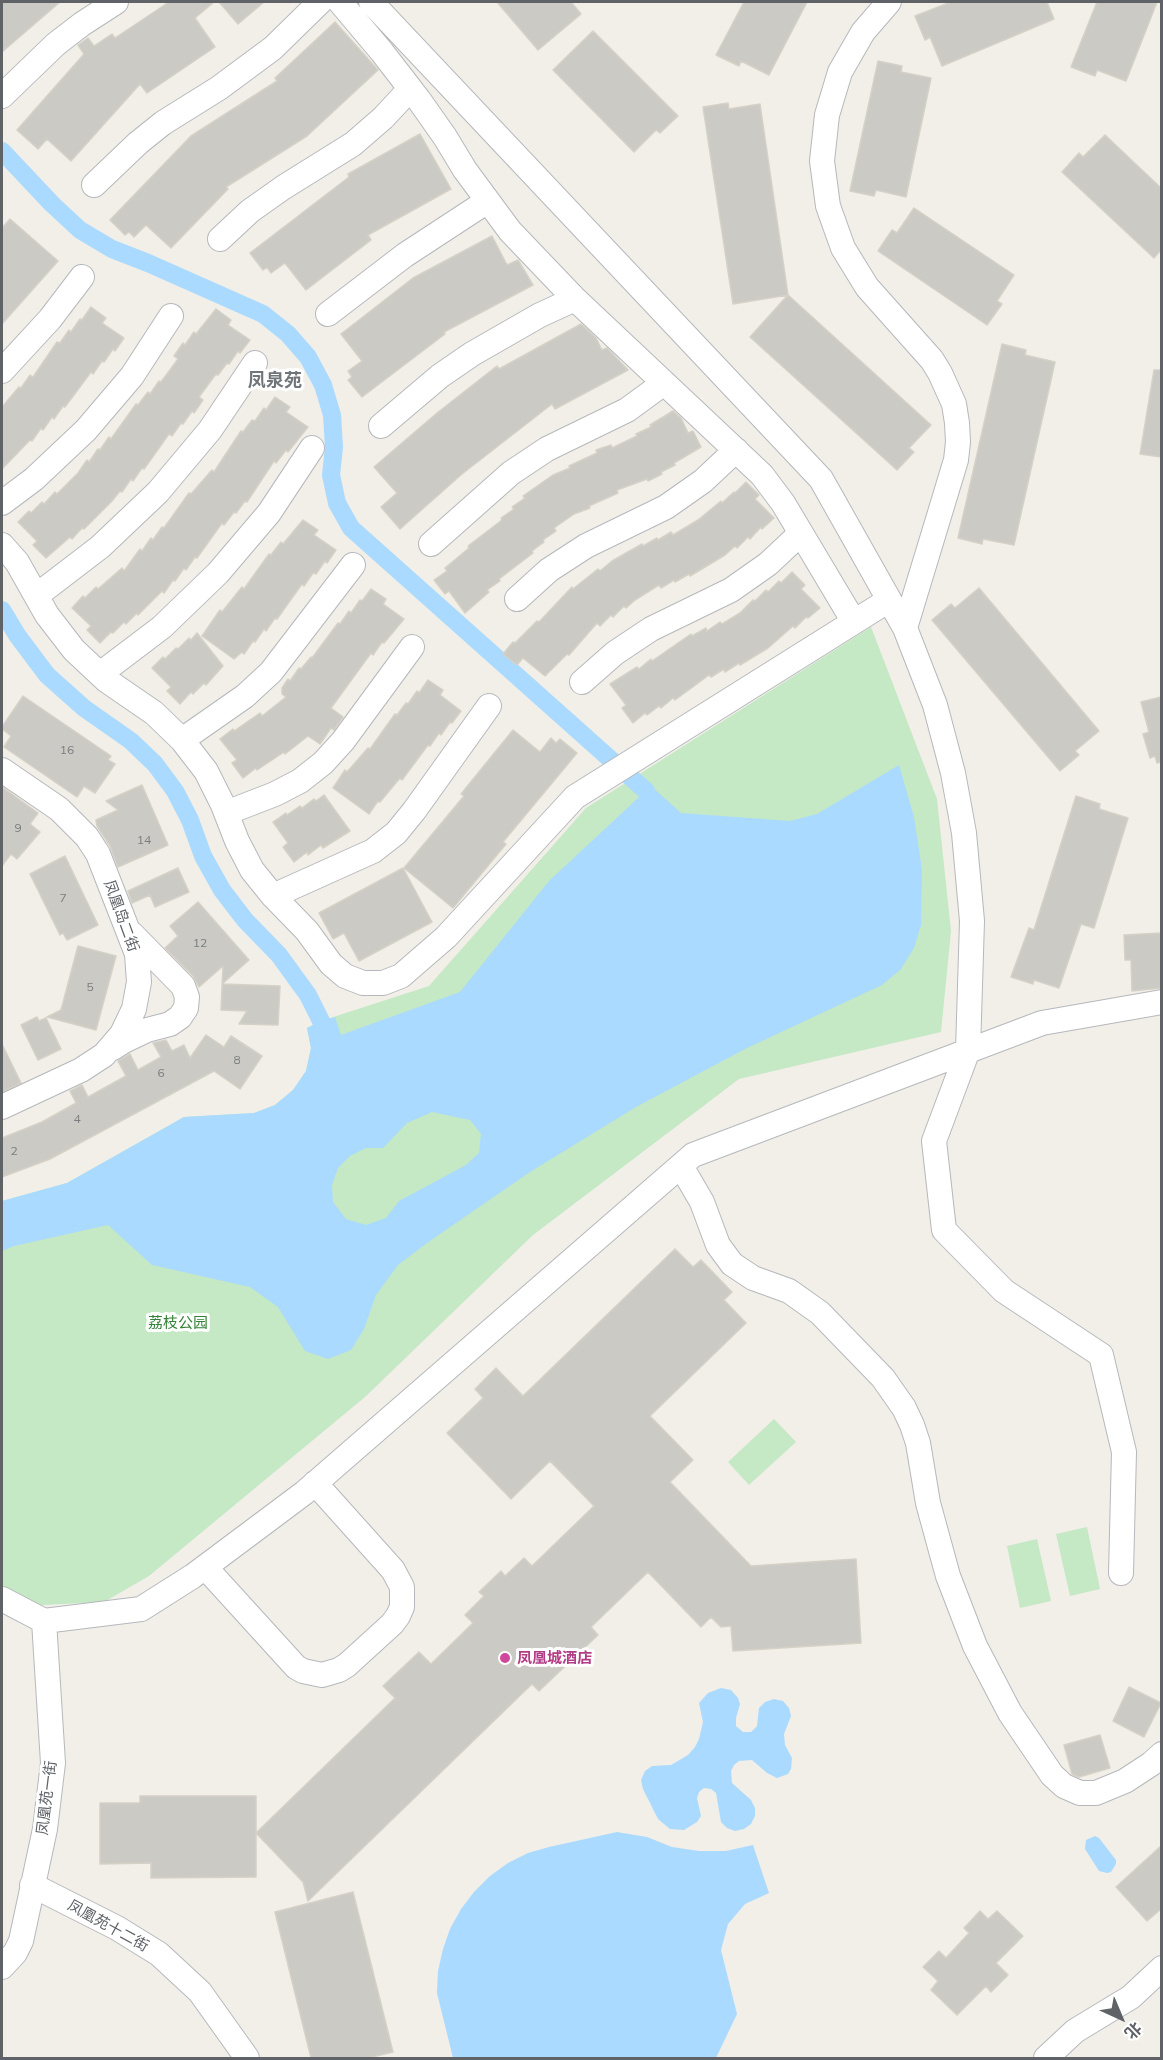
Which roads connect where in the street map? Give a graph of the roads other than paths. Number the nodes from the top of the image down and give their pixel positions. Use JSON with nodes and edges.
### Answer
{"nodes":[{"id":1,"x":116,"y":2,"type":"edge"},
{"id":2,"x":320,"y":2,"type":"edge"},
{"id":3,"x":340,"y":2,"type":"edge"},
{"id":4,"x":371,"y":2,"type":"edge"},
{"id":5,"x":889,"y":2,"type":"edge"},
{"id":6,"x":410,"y":89,"type":"junction"},
{"id":7,"x":2,"y":96,"type":"edge"},
{"id":8,"x":94,"y":185,"type":"dead end"},
{"id":9,"x":486,"y":202,"type":"junction"},
{"id":10,"x":220,"y":239,"type":"dead end"},
{"id":11,"x":82,"y":277,"type":"dead end"},
{"id":12,"x":575,"y":298,"type":"junction"},
{"id":13,"x":328,"y":314,"type":"dead end"},
{"id":14,"x":171,"y":316,"type":"dead end"},
{"id":15,"x":255,"y":363,"type":"dead end"},
{"id":16,"x":2,"y":371,"type":"edge"},
{"id":17,"x":664,"y":384,"type":"junction"},
{"id":18,"x":381,"y":426,"type":"dead end"},
{"id":19,"x":312,"y":448,"type":"dead end"},
{"id":20,"x":736,"y":450,"type":"junction"},
{"id":21,"x":2,"y":503,"type":"edge"},
{"id":22,"x":801,"y":533,"type":"junction"},
{"id":23,"x":431,"y":544,"type":"dead end"},
{"id":24,"x":2,"y":545,"type":"edge"},
{"id":25,"x":353,"y":565,"type":"dead end"},
{"id":26,"x":36,"y":596,"type":"junction"},
{"id":27,"x":517,"y":599,"type":"dead end"},
{"id":28,"x":889,"y":600,"type":"junction"},
{"id":29,"x":854,"y":622,"type":"junction"},
{"id":30,"x":905,"y":628,"type":"junction"},
{"id":31,"x":412,"y":647,"type":"dead end"},
{"id":32,"x":100,"y":674,"type":"junction"},
{"id":33,"x":582,"y":682,"type":"dead end"},
{"id":34,"x":489,"y":706,"type":"dead end"},
{"id":35,"x":183,"y":740,"type":"junction"},
{"id":36,"x":2,"y":770,"type":"edge"},
{"id":37,"x":226,"y":813,"type":"junction"},
{"id":38,"x":273,"y":896,"type":"junction"},
{"id":39,"x":127,"y":928,"type":"junction"},
{"id":40,"x":1161,"y":1002,"type":"edge"},
{"id":41,"x":968,"y":1050,"type":"junction"},
{"id":42,"x":104,"y":1055,"type":"junction"},
{"id":43,"x":2,"y":1107,"type":"edge"},
{"id":44,"x":681,"y":1166,"type":"junction"},
{"id":45,"x":315,"y":1483,"type":"junction"},
{"id":46,"x":205,"y":1567,"type":"junction"},
{"id":47,"x":1121,"y":1573,"type":"dead end"},
{"id":48,"x":2,"y":1599,"type":"edge"},
{"id":49,"x":44,"y":1621,"type":"junction"},
{"id":50,"x":1161,"y":1754,"type":"edge"},
{"id":51,"x":32,"y":1885,"type":"junction"},
{"id":52,"x":2,"y":1967,"type":"edge"},
{"id":53,"x":1161,"y":1968,"type":"edge"},
{"id":54,"x":247,"y":2058,"type":"edge"},
{"id":55,"x":1046,"y":2058,"type":"edge"}],
"edges":[{"from":1,"to":7,"type":"street"},
{"from":2,"to":8,"type":"street"},
{"from":3,"to":6,"type":"street"},
{"from":4,"to":28,"type":"street"},
{"from":5,"to":30,"type":"street"},
{"from":6,"to":9,"type":"street"},
{"from":6,"to":10,"type":"street"},
{"from":9,"to":12,"type":"street"},
{"from":9,"to":13,"type":"street"},
{"from":11,"to":16,"type":"street"},
{"from":12,"to":17,"type":"street"},
{"from":12,"to":18,"type":"street"},
{"from":14,"to":21,"type":"street"},
{"from":15,"to":26,"type":"street"},
{"from":17,"to":20,"type":"street"},
{"from":17,"to":23,"type":"street"},
{"from":19,"to":32,"type":"street"},
{"from":20,"to":22,"type":"street"},
{"from":20,"to":27,"type":"street"},
{"from":22,"to":29,"type":"street"},
{"from":22,"to":33,"type":"street"},
{"from":24,"to":26,"type":"street"},
{"from":25,"to":35,"type":"street"},
{"from":26,"to":32,"type":"street"},
{"from":28,"to":29,"type":"street"},
{"from":28,"to":30,"type":"street"},
{"from":29,"to":38,"type":"street"},
{"from":30,"to":41,"type":"street"},
{"from":31,"to":37,"type":"street"},
{"from":32,"to":35,"type":"street"},
{"from":34,"to":38,"type":"street"},
{"from":35,"to":37,"type":"street"},
{"from":36,"to":39,"type":"street","name":"凤凰岛二街"},
{"from":37,"to":38,"type":"street"},
{"from":39,"to":42,"type":"street","name":"凤凰岛二街"},
{"from":39,"to":42,"type":"street"},
{"from":40,"to":41,"type":"street"},
{"from":41,"to":44,"type":"street"},
{"from":41,"to":47,"type":"street"},
{"from":42,"to":43,"type":"street","name":"凤凰岛二街"},
{"from":44,"to":45,"type":"street"},
{"from":44,"to":50,"type":"street"},
{"from":45,"to":46,"type":"street"},
{"from":45,"to":46,"type":"street"},
{"from":46,"to":49,"type":"street"},
{"from":48,"to":49,"type":"street"},
{"from":49,"to":51,"type":"street","name":"凤凰苑一街"},
{"from":51,"to":52,"type":"street","name":"凤凰苑一街"},
{"from":51,"to":54,"type":"street","name":"凤凰苑十二街"},
{"from":53,"to":55,"type":"street"}]}
